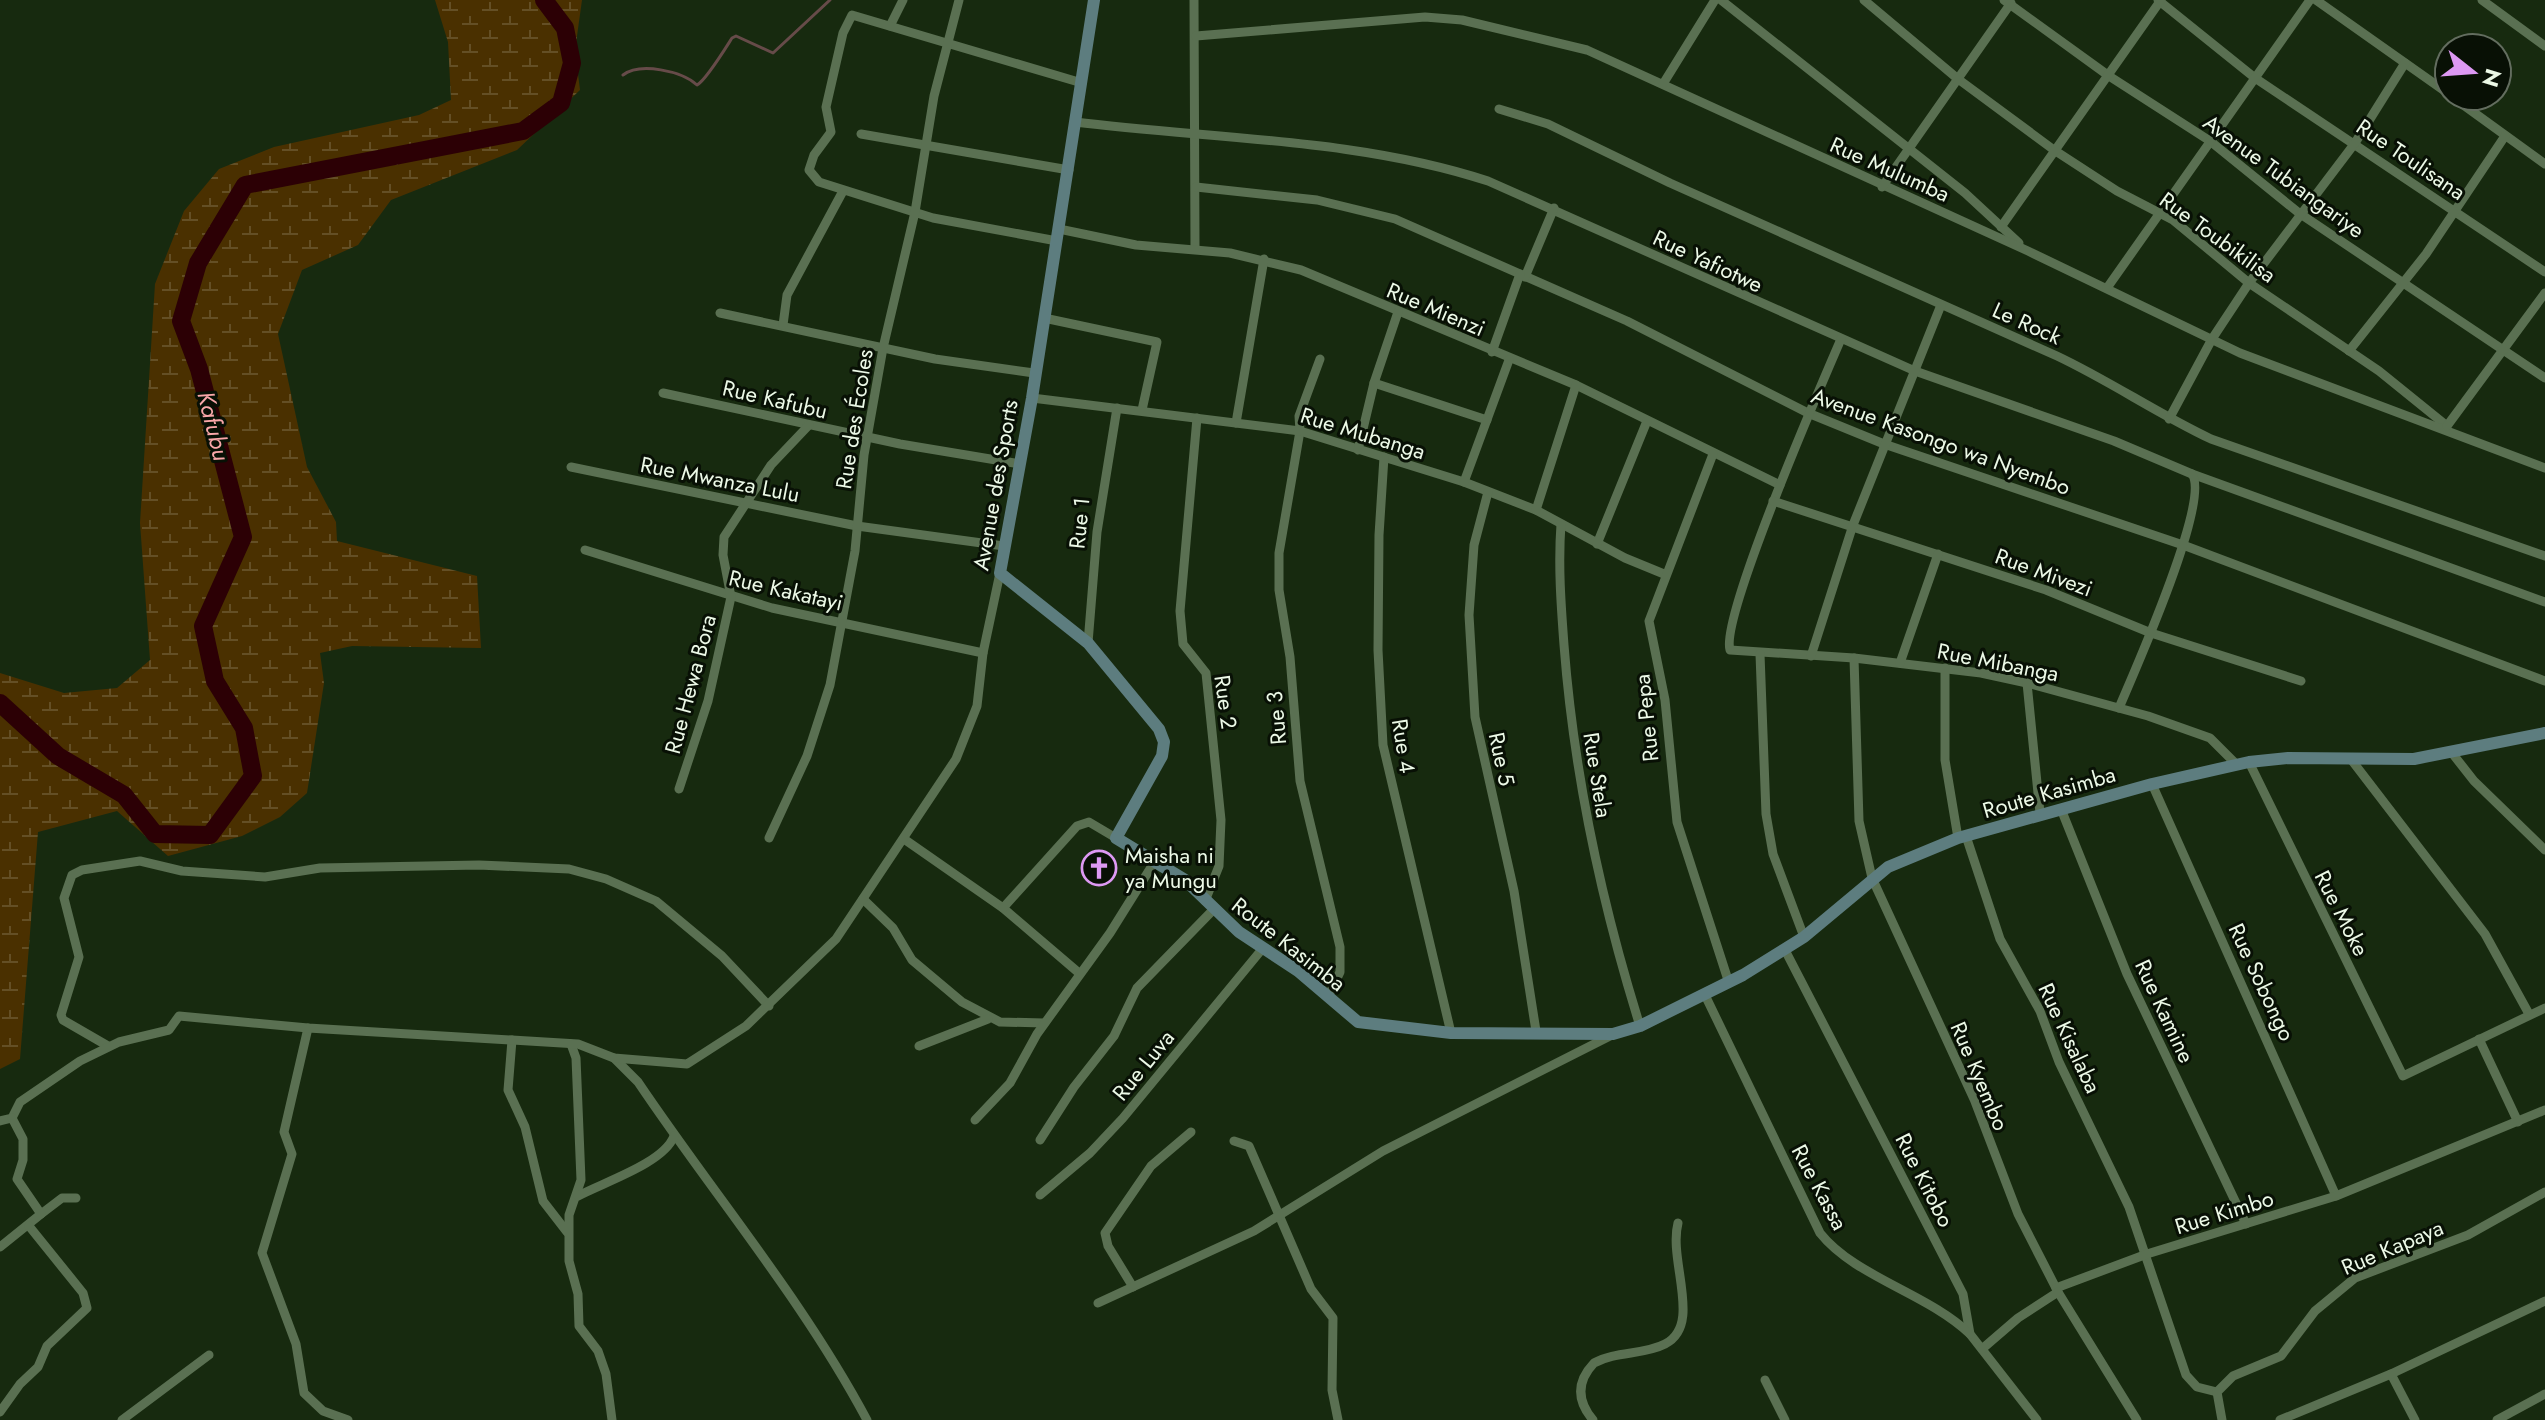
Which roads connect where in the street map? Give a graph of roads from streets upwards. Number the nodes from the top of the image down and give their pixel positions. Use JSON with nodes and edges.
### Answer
{"nodes":[{"id":1,"x":903,"y":0,"type":"edge"},
{"id":2,"x":959,"y":0,"type":"edge"},
{"id":3,"x":1094,"y":0,"type":"edge"},
{"id":4,"x":1194,"y":0,"type":"edge"},
{"id":5,"x":1718,"y":0,"type":"edge"},
{"id":6,"x":1864,"y":0,"type":"edge"},
{"id":7,"x":2159,"y":0,"type":"edge"},
{"id":8,"x":2313,"y":0,"type":"edge"},
{"id":9,"x":2482,"y":0,"type":"edge"},
{"id":10,"x":2009,"y":2,"type":"edge"},
{"id":11,"x":890,"y":26,"type":"junction"},
{"id":12,"x":1196,"y":36,"type":"junction"},
{"id":13,"x":947,"y":45,"type":"junction"},
{"id":14,"x":2545,"y":46,"type":"edge"},
{"id":15,"x":2405,"y":63,"type":"junction"},
{"id":16,"x":2109,"y":76,"type":"junction"},
{"id":17,"x":2255,"y":78,"type":"junction"},
{"id":18,"x":1958,"y":79,"type":"junction"},
{"id":19,"x":1082,"y":83,"type":"junction"},
{"id":20,"x":2433,"y":83,"type":"edge"},
{"id":21,"x":1663,"y":84,"type":"junction"},
{"id":22,"x":1499,"y":109,"type":"dead end"},
{"id":23,"x":2473,"y":112,"type":"edge"},
{"id":24,"x":1075,"y":122,"type":"junction"},
{"id":25,"x":861,"y":134,"type":"dead end"},
{"id":26,"x":1195,"y":136,"type":"junction"},
{"id":27,"x":2505,"y":136,"type":"junction"},
{"id":28,"x":2210,"y":141,"type":"junction"},
{"id":29,"x":2355,"y":143,"type":"junction"},
{"id":30,"x":924,"y":147,"type":"junction"},
{"id":31,"x":1907,"y":148,"type":"junction"},
{"id":32,"x":2054,"y":150,"type":"junction"},
{"id":33,"x":2545,"y":164,"type":"edge"},
{"id":34,"x":1069,"y":170,"type":"junction"},
{"id":35,"x":1196,"y":187,"type":"junction"},
{"id":36,"x":1882,"y":187,"type":"junction"},
{"id":37,"x":843,"y":191,"type":"junction"},
{"id":38,"x":1554,"y":208,"type":"junction"},
{"id":39,"x":2454,"y":210,"type":"junction"},
{"id":40,"x":915,"y":212,"type":"junction"},
{"id":41,"x":2158,"y":212,"type":"junction"},
{"id":42,"x":2299,"y":213,"type":"junction"},
{"id":43,"x":2001,"y":227,"type":"junction"},
{"id":44,"x":1058,"y":235,"type":"junction"},
{"id":45,"x":1195,"y":248,"type":"junction"},
{"id":46,"x":2028,"y":251,"type":"junction"},
{"id":47,"x":1264,"y":259,"type":"junction"},
{"id":48,"x":2545,"y":272,"type":"edge"},
{"id":49,"x":1523,"y":276,"type":"junction"},
{"id":50,"x":2402,"y":282,"type":"junction"},
{"id":51,"x":2249,"y":283,"type":"junction"},
{"id":52,"x":2107,"y":288,"type":"junction"},
{"id":53,"x":2545,"y":293,"type":"edge"},
{"id":54,"x":1941,"y":305,"type":"junction"},
{"id":55,"x":1398,"y":312,"type":"junction"},
{"id":56,"x":720,"y":313,"type":"dead end"},
{"id":57,"x":1044,"y":318,"type":"junction"},
{"id":58,"x":783,"y":325,"type":"junction"},
{"id":59,"x":1841,"y":339,"type":"junction"},
{"id":60,"x":2212,"y":339,"type":"junction"},
{"id":61,"x":883,"y":348,"type":"junction"},
{"id":62,"x":2503,"y":350,"type":"junction"},
{"id":63,"x":2349,"y":351,"type":"junction"},
{"id":64,"x":1492,"y":352,"type":"junction"},
{"id":65,"x":1320,"y":359,"type":"dead end"},
{"id":66,"x":1509,"y":360,"type":"junction"},
{"id":67,"x":1915,"y":371,"type":"junction"},
{"id":68,"x":1034,"y":373,"type":"junction"},
{"id":69,"x":2545,"y":378,"type":"edge"},
{"id":70,"x":1374,"y":383,"type":"junction"},
{"id":71,"x":1576,"y":385,"type":"junction"},
{"id":72,"x":663,"y":393,"type":"dead end"},
{"id":73,"x":1032,"y":398,"type":"junction"},
{"id":74,"x":1117,"y":408,"type":"junction"},
{"id":75,"x":1142,"y":410,"type":"junction"},
{"id":76,"x":1808,"y":413,"type":"junction"},
{"id":77,"x":1197,"y":418,"type":"junction"},
{"id":78,"x":2169,"y":419,"type":"junction"},
{"id":79,"x":1487,"y":420,"type":"junction"},
{"id":80,"x":1647,"y":421,"type":"junction"},
{"id":81,"x":1236,"y":423,"type":"junction"},
{"id":82,"x":809,"y":425,"type":"junction"},
{"id":83,"x":2450,"y":428,"type":"junction"},
{"id":84,"x":1300,"y":431,"type":"junction"},
{"id":85,"x":868,"y":437,"type":"junction"},
{"id":86,"x":1884,"y":444,"type":"junction"},
{"id":87,"x":1358,"y":450,"type":"junction"},
{"id":88,"x":1713,"y":454,"type":"junction"},
{"id":89,"x":1384,"y":457,"type":"junction"},
{"id":90,"x":1020,"y":464,"type":"junction"},
{"id":91,"x":571,"y":467,"type":"dead end"},
{"id":92,"x":2545,"y":468,"type":"edge"},
{"id":93,"x":2192,"y":474,"type":"junction"},
{"id":94,"x":1464,"y":482,"type":"junction"},
{"id":95,"x":1780,"y":485,"type":"junction"},
{"id":96,"x":1488,"y":492,"type":"junction"},
{"id":97,"x":1773,"y":501,"type":"junction"},
{"id":98,"x":749,"y":503,"type":"junction"},
{"id":99,"x":1536,"y":510,"type":"junction"},
{"id":100,"x":1561,"y":524,"type":"junction"},
{"id":101,"x":1853,"y":525,"type":"junction"},
{"id":102,"x":857,"y":526,"type":"junction"},
{"id":103,"x":1597,"y":544,"type":"junction"},
{"id":104,"x":2183,"y":545,"type":"junction"},
{"id":105,"x":1004,"y":546,"type":"junction"},
{"id":106,"x":585,"y":550,"type":"dead end"},
{"id":107,"x":1938,"y":554,"type":"junction"},
{"id":108,"x":2545,"y":556,"type":"edge"},
{"id":109,"x":1000,"y":573,"type":"junction"},
{"id":110,"x":1664,"y":574,"type":"junction"},
{"id":111,"x":731,"y":597,"type":"junction"},
{"id":112,"x":2545,"y":602,"type":"edge"},
{"id":113,"x":843,"y":621,"type":"junction"},
{"id":114,"x":2151,"y":633,"type":"junction"},
{"id":115,"x":1088,"y":643,"type":"junction"},
{"id":116,"x":983,"y":653,"type":"junction"},
{"id":117,"x":1760,"y":654,"type":"junction"},
{"id":118,"x":1811,"y":656,"type":"junction"},
{"id":119,"x":1854,"y":658,"type":"junction"},
{"id":120,"x":1900,"y":663,"type":"junction"},
{"id":121,"x":1945,"y":668,"type":"junction"},
{"id":122,"x":2301,"y":681,"type":"dead end"},
{"id":123,"x":2545,"y":681,"type":"edge"},
{"id":124,"x":2027,"y":683,"type":"junction"},
{"id":125,"x":2119,"y":708,"type":"junction"},
{"id":126,"x":2545,"y":733,"type":"edge"},
{"id":127,"x":2452,"y":753,"type":"junction"},
{"id":128,"x":2350,"y":758,"type":"junction"},
{"id":129,"x":2243,"y":764,"type":"junction"},
{"id":130,"x":2152,"y":784,"type":"junction"},
{"id":131,"x":679,"y":789,"type":"dead end"},
{"id":132,"x":2061,"y":809,"type":"junction"},
{"id":133,"x":2040,"y":813,"type":"junction"},
{"id":134,"x":1962,"y":837,"type":"junction"},
{"id":135,"x":769,"y":838,"type":"dead end"},
{"id":136,"x":1116,"y":838,"type":"junction"},
{"id":137,"x":904,"y":839,"type":"junction"},
{"id":138,"x":2545,"y":850,"type":"edge"},
{"id":139,"x":1155,"y":861,"type":"junction"},
{"id":140,"x":1872,"y":878,"type":"junction"},
{"id":141,"x":863,"y":899,"type":"junction"},
{"id":142,"x":1209,"y":905,"type":"junction"},
{"id":143,"x":1003,"y":908,"type":"junction"},
{"id":144,"x":1804,"y":937,"type":"junction"},
{"id":145,"x":1263,"y":948,"type":"junction"},
{"id":146,"x":1785,"y":950,"type":"junction"},
{"id":147,"x":1079,"y":973,"type":"junction"},
{"id":148,"x":1729,"y":983,"type":"junction"},
{"id":149,"x":1705,"y":995,"type":"junction"},
{"id":150,"x":1328,"y":997,"type":"junction"},
{"id":151,"x":769,"y":1006,"type":"junction"},
{"id":152,"x":2545,"y":1008,"type":"edge"},
{"id":153,"x":2529,"y":1014,"type":"junction"},
{"id":154,"x":988,"y":1019,"type":"junction"},
{"id":155,"x":1044,"y":1023,"type":"junction"},
{"id":156,"x":1640,"y":1026,"type":"junction"},
{"id":157,"x":308,"y":1028,"type":"junction"},
{"id":158,"x":1536,"y":1031,"type":"junction"},
{"id":159,"x":1451,"y":1033,"type":"junction"},
{"id":160,"x":1613,"y":1034,"type":"junction"},
{"id":161,"x":2479,"y":1039,"type":"junction"},
{"id":162,"x":512,"y":1040,"type":"junction"},
{"id":163,"x":571,"y":1044,"type":"junction"},
{"id":164,"x":108,"y":1046,"type":"junction"},
{"id":165,"x":919,"y":1046,"type":"dead end"},
{"id":166,"x":614,"y":1058,"type":"junction"},
{"id":167,"x":2545,"y":1110,"type":"edge"},
{"id":168,"x":12,"y":1118,"type":"junction"},
{"id":169,"x":975,"y":1120,"type":"dead end"},
{"id":170,"x":0,"y":1121,"type":"edge"},
{"id":171,"x":2518,"y":1122,"type":"junction"},
{"id":172,"x":1191,"y":1132,"type":"dead end"},
{"id":173,"x":674,"y":1136,"type":"junction"},
{"id":174,"x":1040,"y":1140,"type":"dead end"},
{"id":175,"x":1234,"y":1141,"type":"dead end"},
{"id":176,"x":2545,"y":1192,"type":"edge"},
{"id":177,"x":1040,"y":1195,"type":"dead end"},
{"id":178,"x":578,"y":1196,"type":"junction"},
{"id":179,"x":2336,"y":1196,"type":"junction"},
{"id":180,"x":76,"y":1198,"type":"dead end"},
{"id":181,"x":41,"y":1214,"type":"junction"},
{"id":182,"x":1278,"y":1217,"type":"junction"},
{"id":183,"x":1678,"y":1223,"type":"dead end"},
{"id":184,"x":2246,"y":1224,"type":"junction"},
{"id":185,"x":29,"y":1226,"type":"junction"},
{"id":186,"x":567,"y":1232,"type":"junction"},
{"id":187,"x":2,"y":1242,"type":"edge"},
{"id":188,"x":2147,"y":1254,"type":"junction"},
{"id":189,"x":1133,"y":1287,"type":"junction"},
{"id":190,"x":2057,"y":1290,"type":"junction"},
{"id":191,"x":2545,"y":1301,"type":"edge"},
{"id":192,"x":1098,"y":1303,"type":"dead end"},
{"id":193,"x":1970,"y":1334,"type":"junction"},
{"id":194,"x":1982,"y":1349,"type":"junction"},
{"id":195,"x":209,"y":1355,"type":"dead end"},
{"id":196,"x":2391,"y":1374,"type":"junction"},
{"id":197,"x":1765,"y":1380,"type":"dead end"},
{"id":198,"x":2217,"y":1392,"type":"junction"},
{"id":199,"x":2545,"y":1394,"type":"edge"},
{"id":200,"x":0,"y":1412,"type":"edge"},
{"id":201,"x":122,"y":1420,"type":"edge"},
{"id":202,"x":348,"y":1420,"type":"edge"},
{"id":203,"x":612,"y":1420,"type":"edge"},
{"id":204,"x":867,"y":1420,"type":"edge"},
{"id":205,"x":1338,"y":1420,"type":"edge"},
{"id":206,"x":1593,"y":1420,"type":"edge"},
{"id":207,"x":1785,"y":1420,"type":"edge"},
{"id":208,"x":2037,"y":1420,"type":"edge"},
{"id":209,"x":2137,"y":1420,"type":"edge"},
{"id":210,"x":2222,"y":1420,"type":"edge"},
{"id":211,"x":2280,"y":1420,"type":"edge"},
{"id":212,"x":2415,"y":1420,"type":"edge"},
{"id":213,"x":2497,"y":1420,"type":"edge"}],
"edges":[{"from":1,"to":11,"type":"street"},
{"from":2,"to":13,"type":"street","name":"Rue des Écoles"},
{"from":3,"to":19,"type":"street","name":"Avenue des Sports"},
{"from":4,"to":12,"type":"street"},
{"from":5,"to":21,"type":"street"},
{"from":5,"to":31,"type":"street"},
{"from":6,"to":18,"type":"street","name":"Rue Toubikilisa"},
{"from":7,"to":16,"type":"street"},
{"from":7,"to":17,"type":"street","name":"Rue Toulisana"},
{"from":8,"to":15,"type":"street"},
{"from":8,"to":17,"type":"street"},
{"from":9,"to":14,"type":"street"},
{"from":10,"to":16,"type":"street","name":"Avenue Tubiangariye"},
{"from":10,"to":18,"type":"street"},
{"from":11,"to":13,"type":"street"},
{"from":11,"to":37,"type":"street","name":"Rue Mienzi"},
{"from":12,"to":21,"type":"street","name":"Rue Mulumba"},
{"from":12,"to":26,"type":"street"},
{"from":13,"to":19,"type":"street"},
{"from":13,"to":30,"type":"street","name":"Rue des Écoles"},
{"from":15,"to":20,"type":"street"},
{"from":15,"to":29,"type":"street"},
{"from":16,"to":28,"type":"street","name":"Avenue Tubiangariye"},
{"from":16,"to":32,"type":"street"},
{"from":17,"to":28,"type":"street"},
{"from":17,"to":29,"type":"street","name":"Rue Toulisana"},
{"from":18,"to":31,"type":"street"},
{"from":18,"to":32,"type":"street","name":"Rue Toubikilisa"},
{"from":19,"to":24,"type":"street","name":"Avenue des Sports"},
{"from":21,"to":36,"type":"street","name":"Rue Mulumba"},
{"from":22,"to":54,"type":"street","name":"Le Rock"},
{"from":23,"to":27,"type":"street"},
{"from":24,"to":26,"type":"street","name":"Rue Yafiotwe"},
{"from":24,"to":34,"type":"street","name":"Avenue des Sports"},
{"from":25,"to":30,"type":"street"},
{"from":26,"to":35,"type":"street"},
{"from":26,"to":38,"type":"street","name":"Rue Yafiotwe"},
{"from":27,"to":33,"type":"street"},
{"from":27,"to":39,"type":"street"},
{"from":28,"to":41,"type":"street"},
{"from":28,"to":42,"type":"street","name":"Avenue Tubiangariye"},
{"from":29,"to":39,"type":"street","name":"Rue Toulisana"},
{"from":29,"to":42,"type":"street"},
{"from":30,"to":34,"type":"street"},
{"from":30,"to":40,"type":"street","name":"Rue des Écoles"},
{"from":31,"to":36,"type":"street"},
{"from":31,"to":43,"type":"street"},
{"from":32,"to":41,"type":"street","name":"Rue Toubikilisa"},
{"from":32,"to":43,"type":"street"},
{"from":34,"to":44,"type":"street","name":"Avenue des Sports"},
{"from":35,"to":45,"type":"street"},
{"from":35,"to":49,"type":"street","name":"Avenue Kasongo wa Nyembo"},
{"from":36,"to":46,"type":"street","name":"Rue Mulumba"},
{"from":37,"to":40,"type":"street","name":"Rue Mienzi"},
{"from":37,"to":58,"type":"street"},
{"from":38,"to":49,"type":"street"},
{"from":38,"to":59,"type":"street","name":"Rue Yafiotwe"},
{"from":39,"to":48,"type":"street","name":"Rue Toulisana"},
{"from":39,"to":50,"type":"street"},
{"from":40,"to":44,"type":"street","name":"Rue Mienzi"},
{"from":40,"to":61,"type":"street","name":"Rue des Écoles"},
{"from":41,"to":51,"type":"street","name":"Rue Toubikilisa"},
{"from":41,"to":52,"type":"street"},
{"from":42,"to":50,"type":"street","name":"Avenue Tubiangariye"},
{"from":42,"to":51,"type":"street"},
{"from":43,"to":46,"type":"street"},
{"from":44,"to":45,"type":"street","name":"Rue Mienzi"},
{"from":44,"to":57,"type":"street","name":"Avenue des Sports"},
{"from":45,"to":47,"type":"street","name":"Rue Mienzi"},
{"from":46,"to":52,"type":"street","name":"Rue Mulumba"},
{"from":47,"to":55,"type":"street","name":"Rue Mienzi"},
{"from":47,"to":81,"type":"street"},
{"from":49,"to":64,"type":"street"},
{"from":49,"to":76,"type":"street","name":"Avenue Kasongo wa Nyembo"},
{"from":50,"to":62,"type":"street","name":"Avenue Tubiangariye"},
{"from":50,"to":63,"type":"street"},
{"from":51,"to":60,"type":"street"},
{"from":51,"to":63,"type":"street","name":"Rue Toubikilisa"},
{"from":52,"to":60,"type":"street","name":"Rue Mulumba"},
{"from":53,"to":62,"type":"street"},
{"from":54,"to":67,"type":"street"},
{"from":54,"to":78,"type":"street","name":"Le Rock"},
{"from":55,"to":64,"type":"street","name":"Rue Mienzi"},
{"from":55,"to":70,"type":"street"},
{"from":56,"to":58,"type":"street"},
{"from":57,"to":68,"type":"street","name":"Avenue des Sports"},
{"from":57,"to":75,"type":"street"},
{"from":58,"to":61,"type":"street"},
{"from":59,"to":67,"type":"street","name":"Rue Yafiotwe"},
{"from":59,"to":76,"type":"street"},
{"from":60,"to":78,"type":"street"},
{"from":60,"to":83,"type":"street","name":"Rue Mulumba"},
{"from":61,"to":68,"type":"street"},
{"from":61,"to":85,"type":"street","name":"Rue des Écoles"},
{"from":62,"to":69,"type":"street","name":"Avenue Tubiangariye"},
{"from":62,"to":83,"type":"street"},
{"from":63,"to":83,"type":"street","name":"Rue Toubikilisa"},
{"from":64,"to":66,"type":"street","name":"Rue Mienzi"},
{"from":65,"to":84,"type":"street","name":"Rue 3"},
{"from":66,"to":71,"type":"street","name":"Rue Mienzi"},
{"from":66,"to":79,"type":"street"},
{"from":67,"to":86,"type":"street"},
{"from":67,"to":93,"type":"street","name":"Rue Yafiotwe"},
{"from":68,"to":73,"type":"street","name":"Avenue des Sports"},
{"from":70,"to":79,"type":"street"},
{"from":70,"to":87,"type":"street"},
{"from":71,"to":80,"type":"street","name":"Rue Mienzi"},
{"from":71,"to":99,"type":"street"},
{"from":72,"to":82,"type":"street","name":"Rue Kafubu"},
{"from":73,"to":74,"type":"street","name":"Rue Mubanga"},
{"from":73,"to":90,"type":"street","name":"Avenue des Sports"},
{"from":74,"to":75,"type":"street","name":"Rue Mubanga"},
{"from":74,"to":115,"type":"street","name":"Rue 1"},
{"from":75,"to":77,"type":"street","name":"Rue Mubanga"},
{"from":76,"to":86,"type":"street","name":"Avenue Kasongo wa Nyembo"},
{"from":76,"to":95,"type":"street"},
{"from":77,"to":81,"type":"street","name":"Rue Mubanga"},
{"from":77,"to":142,"type":"street","name":"Rue 2"},
{"from":78,"to":108,"type":"street","name":"Le Rock"},
{"from":79,"to":94,"type":"street"},
{"from":80,"to":88,"type":"street","name":"Rue Mienzi"},
{"from":80,"to":103,"type":"street"},
{"from":81,"to":84,"type":"street","name":"Rue Mubanga"},
{"from":82,"to":85,"type":"street","name":"Rue Kafubu"},
{"from":82,"to":98,"type":"street","name":"Rue Hewa Bora"},
{"from":83,"to":92,"type":"street","name":"Rue Mulumba"},
{"from":84,"to":87,"type":"street","name":"Rue Mubanga"},
{"from":84,"to":150,"type":"street","name":"Rue 3"},
{"from":85,"to":90,"type":"street","name":"Rue Kafubu"},
{"from":85,"to":102,"type":"street","name":"Rue des Écoles"},
{"from":86,"to":101,"type":"street"},
{"from":86,"to":104,"type":"street","name":"Avenue Kasongo wa Nyembo"},
{"from":87,"to":89,"type":"street","name":"Rue Mubanga"},
{"from":88,"to":95,"type":"street","name":"Rue Mienzi"},
{"from":88,"to":110,"type":"street","name":"Rue Pepa"},
{"from":89,"to":94,"type":"street","name":"Rue Mubanga"},
{"from":89,"to":159,"type":"street","name":"Rue 4"},
{"from":90,"to":105,"type":"street","name":"Avenue des Sports"},
{"from":91,"to":98,"type":"street","name":"Rue Mwanza Lulu"},
{"from":93,"to":104,"type":"street"},
{"from":93,"to":112,"type":"street","name":"Rue Yafiotwe"},
{"from":94,"to":96,"type":"street","name":"Rue Mubanga"},
{"from":95,"to":97,"type":"street"},
{"from":96,"to":99,"type":"street","name":"Rue Mubanga"},
{"from":96,"to":158,"type":"street","name":"Rue 5"},
{"from":97,"to":101,"type":"street","name":"Rue Mivezi"},
{"from":97,"to":117,"type":"street","name":"Rue Mibanga"},
{"from":98,"to":102,"type":"street","name":"Rue Mwanza Lulu"},
{"from":98,"to":111,"type":"street","name":"Rue Hewa Bora"},
{"from":99,"to":100,"type":"street","name":"Rue Mubanga"},
{"from":100,"to":103,"type":"street","name":"Rue Mubanga"},
{"from":100,"to":156,"type":"street","name":"Rue Stela"},
{"from":101,"to":107,"type":"street","name":"Rue Mivezi"},
{"from":101,"to":118,"type":"street"},
{"from":102,"to":105,"type":"street","name":"Rue Mwanza Lulu"},
{"from":102,"to":113,"type":"street","name":"Rue des Écoles"},
{"from":103,"to":110,"type":"street","name":"Rue Mubanga"},
{"from":104,"to":114,"type":"street"},
{"from":104,"to":123,"type":"street","name":"Avenue Kasongo wa Nyembo"},
{"from":105,"to":109,"type":"street","name":"Avenue des Sports"},
{"from":106,"to":111,"type":"street","name":"Rue Kakatayi"},
{"from":107,"to":114,"type":"street","name":"Rue Mivezi"},
{"from":107,"to":120,"type":"street"},
{"from":109,"to":115,"type":"street"},
{"from":109,"to":116,"type":"street","name":"Avenue des Sports"},
{"from":110,"to":148,"type":"street","name":"Rue Pepa"},
{"from":111,"to":113,"type":"street","name":"Rue Kakatayi"},
{"from":111,"to":131,"type":"street","name":"Rue Hewa Bora"},
{"from":113,"to":116,"type":"street","name":"Rue Kakatayi"},
{"from":113,"to":135,"type":"street","name":"Rue des Écoles"},
{"from":114,"to":122,"type":"street","name":"Rue Mivezi"},
{"from":114,"to":125,"type":"street"},
{"from":115,"to":136,"type":"street"},
{"from":116,"to":137,"type":"street","name":"Avenue des Sports"},
{"from":117,"to":118,"type":"street","name":"Rue Mibanga"},
{"from":117,"to":144,"type":"street"},
{"from":118,"to":119,"type":"street","name":"Rue Mibanga"},
{"from":119,"to":120,"type":"street","name":"Rue Mibanga"},
{"from":119,"to":140,"type":"street","name":"Rue Kyembo"},
{"from":120,"to":121,"type":"street","name":"Rue Mibanga"},
{"from":121,"to":124,"type":"street","name":"Rue Mibanga"},
{"from":121,"to":134,"type":"street","name":"Rue Kisalaba"},
{"from":124,"to":125,"type":"street","name":"Rue Mibanga"},
{"from":124,"to":133,"type":"street"},
{"from":125,"to":129,"type":"street","name":"Rue Mibanga"},
{"from":126,"to":127,"type":"street","name":"Route Kasimba"},
{"from":127,"to":128,"type":"street","name":"Route Kasimba"},
{"from":127,"to":138,"type":"street"},
{"from":128,"to":129,"type":"street","name":"Route Kasimba"},
{"from":128,"to":153,"type":"street"},
{"from":129,"to":130,"type":"street","name":"Route Kasimba"},
{"from":129,"to":161,"type":"street","name":"Rue Moke"},
{"from":130,"to":132,"type":"street","name":"Route Kasimba"},
{"from":130,"to":179,"type":"street","name":"Rue Sobongo"},
{"from":132,"to":133,"type":"street","name":"Route Kasimba"},
{"from":132,"to":184,"type":"street","name":"Rue Kamine"},
{"from":133,"to":134,"type":"street","name":"Route Kasimba"},
{"from":134,"to":140,"type":"street","name":"Route Kasimba"},
{"from":134,"to":188,"type":"street","name":"Rue Kisalaba"},
{"from":136,"to":139,"type":"street","name":"Route Kasimba"},
{"from":136,"to":143,"type":"street","name":"Route Kasimba"},
{"from":137,"to":141,"type":"street","name":"Avenue des Sports"},
{"from":137,"to":143,"type":"street"},
{"from":139,"to":142,"type":"street","name":"Route Kasimba"},
{"from":139,"to":147,"type":"street"},
{"from":140,"to":144,"type":"street","name":"Route Kasimba"},
{"from":140,"to":190,"type":"street","name":"Rue Kyembo"},
{"from":141,"to":151,"type":"street","name":"Avenue des Sports"},
{"from":141,"to":154,"type":"street"},
{"from":142,"to":145,"type":"street","name":"Route Kasimba"},
{"from":142,"to":174,"type":"street","name":"Rue 2"},
{"from":143,"to":147,"type":"street"},
{"from":144,"to":146,"type":"street","name":"Route Kasimba"},
{"from":145,"to":150,"type":"street","name":"Route Kasimba"},
{"from":145,"to":177,"type":"street","name":"Rue Luva"},
{"from":146,"to":148,"type":"street","name":"Route Kasimba"},
{"from":146,"to":193,"type":"street","name":"Rue Kitobo"},
{"from":147,"to":155,"type":"street"},
{"from":148,"to":149,"type":"street","name":"Route Kasimba"},
{"from":149,"to":156,"type":"street","name":"Route Kasimba"},
{"from":149,"to":193,"type":"street","name":"Rue Kassa"},
{"from":150,"to":159,"type":"street","name":"Route Kasimba"},
{"from":151,"to":164,"type":"street"},
{"from":151,"to":166,"type":"street","name":"Avenue des Sports"},
{"from":152,"to":153,"type":"street"},
{"from":153,"to":161,"type":"street"},
{"from":154,"to":155,"type":"street"},
{"from":154,"to":165,"type":"street"},
{"from":155,"to":169,"type":"street"},
{"from":156,"to":160,"type":"street","name":"Route Kasimba"},
{"from":157,"to":162,"type":"street","name":"Avenue des Sports"},
{"from":157,"to":164,"type":"street","name":"Avenue des Sports"},
{"from":157,"to":202,"type":"street"},
{"from":158,"to":159,"type":"street","name":"Route Kasimba"},
{"from":158,"to":160,"type":"street","name":"Route Kasimba"},
{"from":160,"to":182,"type":"street","name":"Route Kasimba"},
{"from":161,"to":171,"type":"street"},
{"from":162,"to":163,"type":"street","name":"Avenue des Sports"},
{"from":162,"to":186,"type":"street"},
{"from":163,"to":166,"type":"street","name":"Avenue des Sports"},
{"from":163,"to":178,"type":"street"},
{"from":164,"to":168,"type":"street"},
{"from":166,"to":173,"type":"street"},
{"from":167,"to":171,"type":"street","name":"Rue Kimbo"},
{"from":168,"to":170,"type":"street"},
{"from":168,"to":181,"type":"street"},
{"from":171,"to":179,"type":"street","name":"Rue Kimbo"},
{"from":172,"to":189,"type":"street"},
{"from":173,"to":178,"type":"street"},
{"from":173,"to":204,"type":"street"},
{"from":175,"to":182,"type":"street"},
{"from":176,"to":198,"type":"street","name":"Rue Kapaya"},
{"from":178,"to":186,"type":"street"},
{"from":179,"to":184,"type":"street","name":"Rue Kimbo"},
{"from":180,"to":181,"type":"street"},
{"from":181,"to":185,"type":"street"},
{"from":182,"to":189,"type":"street","name":"Route Kasimba"},
{"from":182,"to":205,"type":"street"},
{"from":183,"to":206,"type":"street"},
{"from":184,"to":188,"type":"street","name":"Rue Kimbo"},
{"from":185,"to":187,"type":"street"},
{"from":185,"to":200,"type":"street"},
{"from":186,"to":203,"type":"street"},
{"from":188,"to":190,"type":"street","name":"Rue Kimbo"},
{"from":188,"to":198,"type":"street","name":"Rue Kisalaba"},
{"from":189,"to":192,"type":"street","name":"Route Kasimba"},
{"from":190,"to":194,"type":"street","name":"Rue Kimbo"},
{"from":190,"to":209,"type":"street"},
{"from":191,"to":196,"type":"street"},
{"from":193,"to":194,"type":"street","name":"Rue Kitobo"},
{"from":194,"to":208,"type":"street","name":"Rue Kitobo"},
{"from":195,"to":201,"type":"street"},
{"from":196,"to":211,"type":"street"},
{"from":196,"to":212,"type":"street"},
{"from":197,"to":207,"type":"street"},
{"from":198,"to":210,"type":"street"},
{"from":199,"to":213,"type":"street"}]}
